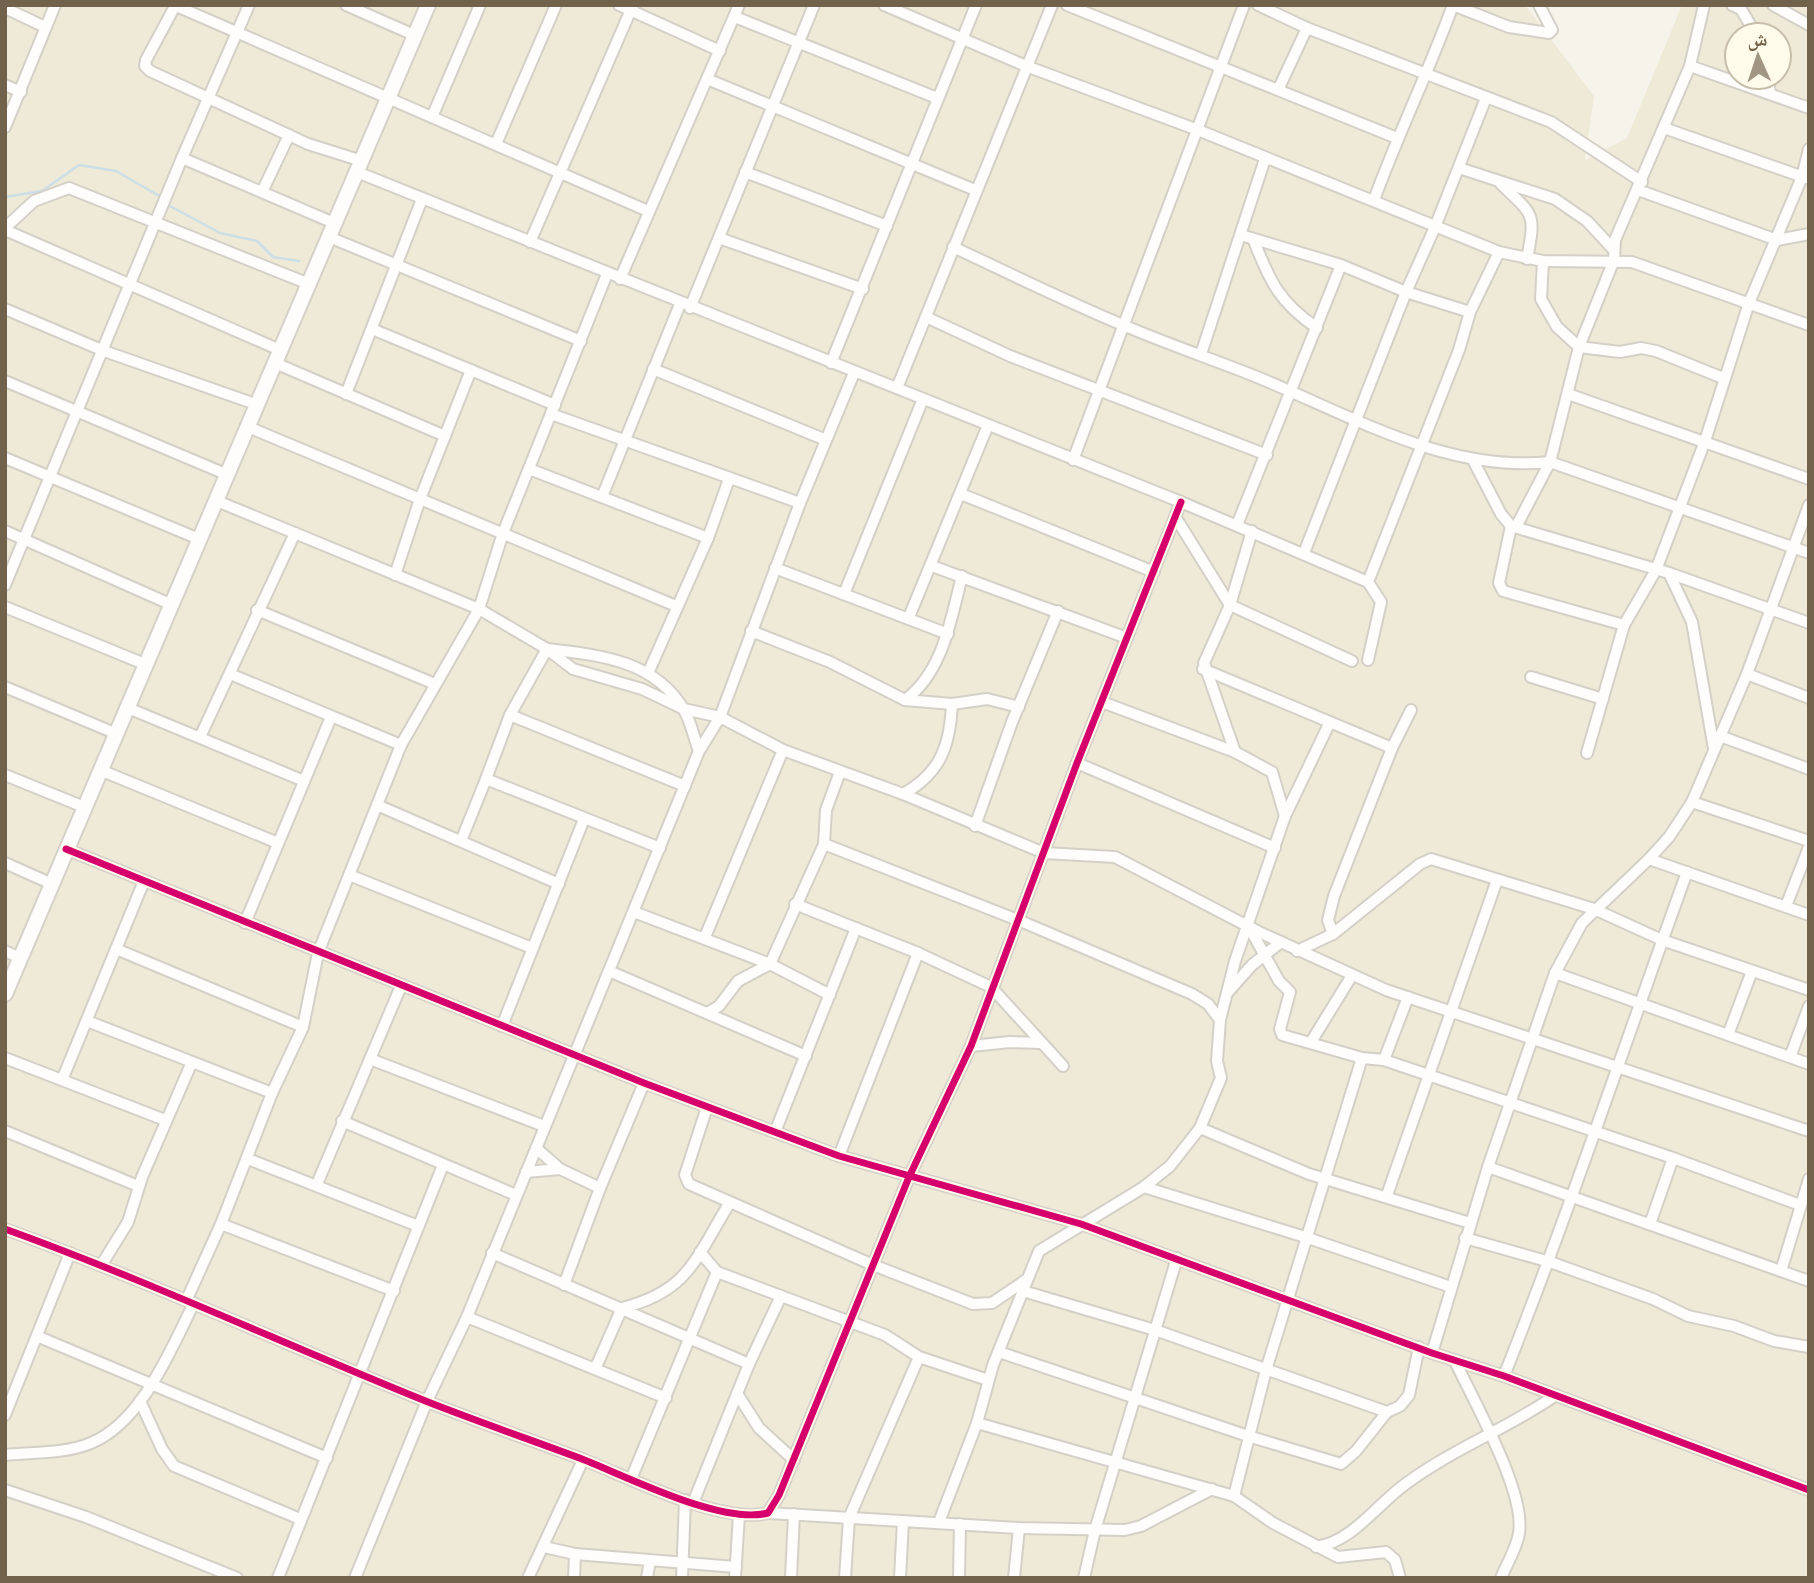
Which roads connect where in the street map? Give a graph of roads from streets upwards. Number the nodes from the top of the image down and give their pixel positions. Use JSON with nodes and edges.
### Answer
{"nodes":[{"id":1,"x":55,"y":5,"type":"edge"},
{"id":2,"x":174,"y":5,"type":"edge"},
{"id":3,"x":249,"y":5,"type":"edge"},
{"id":4,"x":346,"y":5,"type":"edge"},
{"id":5,"x":428,"y":5,"type":"edge"},
{"id":6,"x":480,"y":5,"type":"edge"},
{"id":7,"x":556,"y":5,"type":"edge"},
{"id":8,"x":619,"y":5,"type":"edge"},
{"id":9,"x":739,"y":5,"type":"edge"},
{"id":10,"x":814,"y":5,"type":"edge"},
{"id":11,"x":884,"y":5,"type":"edge"},
{"id":12,"x":976,"y":5,"type":"edge"},
{"id":13,"x":1052,"y":5,"type":"edge"},
{"id":14,"x":1067,"y":5,"type":"edge"},
{"id":15,"x":1244,"y":5,"type":"edge"},
{"id":16,"x":1258,"y":5,"type":"edge"},
{"id":17,"x":1539,"y":5,"type":"edge"},
{"id":18,"x":1704,"y":5,"type":"edge"},
{"id":19,"x":1711,"y":5,"type":"edge"},
{"id":20,"x":1732,"y":5,"type":"edge"},
{"id":21,"x":1773,"y":5,"type":"edge"},
{"id":22,"x":5,"y":8,"type":"edge"},
{"id":23,"x":632,"y":8,"type":"edge"},
{"id":24,"x":735,"y":18,"type":"junction"},
{"id":25,"x":1748,"y":21,"type":"edge"},
{"id":26,"x":1809,"y":25,"type":"edge"},
{"id":27,"x":45,"y":27,"type":"junction"},
{"id":28,"x":1307,"y":28,"type":"junction"},
{"id":29,"x":238,"y":31,"type":"junction"},
{"id":30,"x":414,"y":35,"type":"junction"},
{"id":31,"x":963,"y":39,"type":"junction"},
{"id":32,"x":798,"y":43,"type":"junction"},
{"id":33,"x":720,"y":51,"type":"junction"},
{"id":34,"x":1220,"y":65,"type":"junction"},
{"id":35,"x":1026,"y":66,"type":"junction"},
{"id":36,"x":1690,"y":66,"type":"junction"},
{"id":37,"x":1428,"y":74,"type":"junction"},
{"id":38,"x":706,"y":79,"type":"junction"},
{"id":39,"x":5,"y":85,"type":"edge"},
{"id":40,"x":1278,"y":90,"type":"junction"},
{"id":41,"x":1770,"y":91,"type":"edge"},
{"id":42,"x":21,"y":92,"type":"junction"},
{"id":43,"x":1770,"y":94,"type":"junction"},
{"id":44,"x":208,"y":98,"type":"junction"},
{"id":45,"x":937,"y":98,"type":"junction"},
{"id":46,"x":1486,"y":98,"type":"junction"},
{"id":47,"x":388,"y":99,"type":"junction"},
{"id":48,"x":772,"y":105,"type":"junction"},
{"id":49,"x":1809,"y":108,"type":"edge"},
{"id":50,"x":432,"y":117,"type":"junction"},
{"id":51,"x":5,"y":127,"type":"edge"},
{"id":52,"x":1664,"y":128,"type":"junction"},
{"id":53,"x":1198,"y":130,"type":"junction"},
{"id":54,"x":289,"y":135,"type":"junction"},
{"id":55,"x":1397,"y":138,"type":"junction"},
{"id":56,"x":496,"y":144,"type":"junction"},
{"id":57,"x":1809,"y":149,"type":"edge"},
{"id":58,"x":182,"y":158,"type":"junction"},
{"id":59,"x":1265,"y":159,"type":"junction"},
{"id":60,"x":911,"y":164,"type":"junction"},
{"id":61,"x":360,"y":167,"type":"junction"},
{"id":62,"x":1459,"y":168,"type":"junction"},
{"id":63,"x":560,"y":172,"type":"junction"},
{"id":64,"x":745,"y":172,"type":"junction"},
{"id":65,"x":1806,"y":178,"type":"edge"},
{"id":66,"x":1497,"y":181,"type":"junction"},
{"id":67,"x":1640,"y":186,"type":"junction"},
{"id":68,"x":975,"y":190,"type":"junction"},
{"id":69,"x":262,"y":192,"type":"junction"},
{"id":70,"x":422,"y":199,"type":"junction"},
{"id":71,"x":1374,"y":200,"type":"junction"},
{"id":72,"x":648,"y":211,"type":"junction"},
{"id":73,"x":156,"y":223,"type":"junction"},
{"id":74,"x":887,"y":226,"type":"junction"},
{"id":75,"x":1435,"y":227,"type":"junction"},
{"id":76,"x":5,"y":229,"type":"edge"},
{"id":77,"x":332,"y":230,"type":"junction"},
{"id":78,"x":1809,"y":234,"type":"edge"},
{"id":79,"x":1241,"y":235,"type":"junction"},
{"id":80,"x":719,"y":238,"type":"junction"},
{"id":81,"x":1777,"y":240,"type":"junction"},
{"id":82,"x":1254,"y":241,"type":"junction"},
{"id":83,"x":530,"y":242,"type":"junction"},
{"id":84,"x":953,"y":247,"type":"junction"},
{"id":85,"x":1499,"y":252,"type":"junction"},
{"id":86,"x":1613,"y":254,"type":"junction"},
{"id":87,"x":1527,"y":259,"type":"junction"},
{"id":88,"x":1543,"y":261,"type":"junction"},
{"id":89,"x":396,"y":265,"type":"junction"},
{"id":90,"x":1341,"y":265,"type":"junction"},
{"id":91,"x":607,"y":274,"type":"junction"},
{"id":92,"x":620,"y":279,"type":"junction"},
{"id":93,"x":309,"y":284,"type":"junction"},
{"id":94,"x":130,"y":287,"type":"junction"},
{"id":95,"x":863,"y":289,"type":"junction"},
{"id":96,"x":1406,"y":292,"type":"junction"},
{"id":97,"x":1749,"y":303,"type":"junction"},
{"id":98,"x":685,"y":306,"type":"junction"},
{"id":99,"x":5,"y":309,"type":"edge"},
{"id":100,"x":1470,"y":312,"type":"junction"},
{"id":101,"x":926,"y":317,"type":"junction"},
{"id":102,"x":1809,"y":325,"type":"edge"},
{"id":103,"x":1123,"y":326,"type":"junction"},
{"id":104,"x":372,"y":328,"type":"junction"},
{"id":105,"x":1317,"y":328,"type":"junction"},
{"id":106,"x":580,"y":341,"type":"junction"},
{"id":107,"x":1579,"y":347,"type":"junction"},
{"id":108,"x":104,"y":351,"type":"junction"},
{"id":109,"x":1202,"y":354,"type":"junction"},
{"id":110,"x":278,"y":356,"type":"junction"},
{"id":111,"x":831,"y":363,"type":"junction"},
{"id":112,"x":653,"y":369,"type":"junction"},
{"id":113,"x":471,"y":370,"type":"junction"},
{"id":114,"x":854,"y":373,"type":"junction"},
{"id":115,"x":1724,"y":378,"type":"junction"},
{"id":116,"x":5,"y":381,"type":"edge"},
{"id":117,"x":897,"y":388,"type":"junction"},
{"id":118,"x":1101,"y":388,"type":"junction"},
{"id":119,"x":1293,"y":392,"type":"junction"},
{"id":120,"x":346,"y":394,"type":"junction"},
{"id":121,"x":1567,"y":394,"type":"junction"},
{"id":122,"x":923,"y":400,"type":"junction"},
{"id":123,"x":258,"y":405,"type":"junction"},
{"id":124,"x":553,"y":409,"type":"junction"},
{"id":125,"x":76,"y":413,"type":"junction"},
{"id":126,"x":1358,"y":419,"type":"junction"},
{"id":127,"x":988,"y":425,"type":"junction"},
{"id":128,"x":248,"y":427,"type":"junction"},
{"id":129,"x":445,"y":436,"type":"junction"},
{"id":130,"x":826,"y":440,"type":"junction"},
{"id":131,"x":625,"y":441,"type":"junction"},
{"id":132,"x":1705,"y":441,"type":"junction"},
{"id":133,"x":1420,"y":446,"type":"junction"},
{"id":134,"x":1267,"y":455,"type":"junction"},
{"id":135,"x":5,"y":458,"type":"edge"},
{"id":136,"x":1073,"y":460,"type":"junction"},
{"id":137,"x":1473,"y":460,"type":"junction"},
{"id":138,"x":1550,"y":462,"type":"junction"},
{"id":139,"x":528,"y":470,"type":"junction"},
{"id":140,"x":228,"y":475,"type":"junction"},
{"id":141,"x":48,"y":477,"type":"junction"},
{"id":142,"x":729,"y":479,"type":"junction"},
{"id":143,"x":1809,"y":479,"type":"edge"},
{"id":144,"x":961,"y":494,"type":"junction"},
{"id":145,"x":602,"y":497,"type":"junction"},
{"id":146,"x":419,"y":499,"type":"junction"},
{"id":147,"x":217,"y":501,"type":"junction"},
{"id":148,"x":1181,"y":502,"type":"junction"},
{"id":149,"x":800,"y":503,"type":"junction"},
{"id":150,"x":1809,"y":505,"type":"edge"},
{"id":151,"x":1679,"y":509,"type":"junction"},
{"id":152,"x":1176,"y":518,"type":"junction"},
{"id":153,"x":1237,"y":525,"type":"junction"},
{"id":154,"x":1514,"y":525,"type":"junction"},
{"id":155,"x":5,"y":531,"type":"edge"},
{"id":156,"x":1252,"y":531,"type":"junction"},
{"id":157,"x":295,"y":533,"type":"junction"},
{"id":158,"x":503,"y":533,"type":"junction"},
{"id":159,"x":708,"y":538,"type":"junction"},
{"id":160,"x":24,"y":539,"type":"junction"},
{"id":161,"x":200,"y":539,"type":"junction"},
{"id":162,"x":1793,"y":548,"type":"junction"},
{"id":163,"x":1304,"y":553,"type":"junction"},
{"id":164,"x":1809,"y":553,"type":"edge"},
{"id":165,"x":932,"y":566,"type":"junction"},
{"id":166,"x":775,"y":568,"type":"junction"},
{"id":167,"x":1657,"y":570,"type":"junction"},
{"id":168,"x":1154,"y":572,"type":"junction"},
{"id":169,"x":1669,"y":573,"type":"junction"},
{"id":170,"x":396,"y":575,"type":"junction"},
{"id":171,"x":962,"y":576,"type":"junction"},
{"id":172,"x":1368,"y":582,"type":"junction"},
{"id":173,"x":5,"y":585,"type":"edge"},
{"id":174,"x":844,"y":594,"type":"junction"},
{"id":175,"x":170,"y":604,"type":"junction"},
{"id":176,"x":1230,"y":605,"type":"junction"},
{"id":177,"x":676,"y":606,"type":"junction"},
{"id":178,"x":5,"y":607,"type":"edge"},
{"id":179,"x":479,"y":609,"type":"junction"},
{"id":180,"x":257,"y":611,"type":"junction"},
{"id":181,"x":1058,"y":611,"type":"junction"},
{"id":182,"x":1770,"y":612,"type":"junction"},
{"id":183,"x":909,"y":617,"type":"junction"},
{"id":184,"x":1809,"y":624,"type":"edge"},
{"id":185,"x":1624,"y":625,"type":"junction"},
{"id":186,"x":751,"y":631,"type":"junction"},
{"id":187,"x":947,"y":634,"type":"junction"},
{"id":188,"x":1127,"y":638,"type":"junction"},
{"id":189,"x":547,"y":649,"type":"junction"},
{"id":190,"x":1368,"y":660,"type":"dead end"},
{"id":191,"x":1352,"y":661,"type":"dead end"},
{"id":192,"x":147,"y":665,"type":"junction"},
{"id":193,"x":1203,"y":669,"type":"junction"},
{"id":194,"x":649,"y":671,"type":"junction"},
{"id":195,"x":230,"y":674,"type":"junction"},
{"id":196,"x":1747,"y":674,"type":"junction"},
{"id":197,"x":1531,"y":677,"type":"dead end"},
{"id":198,"x":435,"y":684,"type":"junction"},
{"id":199,"x":5,"y":687,"type":"edge"},
{"id":200,"x":1809,"y":698,"type":"edge"},
{"id":201,"x":1603,"y":699,"type":"junction"},
{"id":202,"x":905,"y":700,"type":"junction"},
{"id":203,"x":1102,"y":702,"type":"junction"},
{"id":204,"x":952,"y":704,"type":"junction"},
{"id":205,"x":1019,"y":707,"type":"junction"},
{"id":206,"x":128,"y":708,"type":"junction"},
{"id":207,"x":684,"y":709,"type":"junction"},
{"id":208,"x":1411,"y":710,"type":"dead end"},
{"id":209,"x":510,"y":715,"type":"junction"},
{"id":210,"x":331,"y":717,"type":"junction"},
{"id":211,"x":720,"y":717,"type":"junction"},
{"id":212,"x":1330,"y":722,"type":"junction"},
{"id":213,"x":117,"y":734,"type":"junction"},
{"id":214,"x":1720,"y":736,"type":"junction"},
{"id":215,"x":200,"y":737,"type":"junction"},
{"id":216,"x":401,"y":745,"type":"junction"},
{"id":217,"x":1392,"y":748,"type":"junction"},
{"id":218,"x":783,"y":750,"type":"junction"},
{"id":219,"x":1714,"y":750,"type":"junction"},
{"id":220,"x":699,"y":751,"type":"junction"},
{"id":221,"x":1235,"y":752,"type":"junction"},
{"id":222,"x":1587,"y":753,"type":"dead end"},
{"id":223,"x":1077,"y":763,"type":"junction"},
{"id":224,"x":100,"y":769,"type":"junction"},
{"id":225,"x":1809,"y":769,"type":"edge"},
{"id":226,"x":840,"y":772,"type":"junction"},
{"id":227,"x":5,"y":775,"type":"edge"},
{"id":228,"x":486,"y":779,"type":"junction"},
{"id":229,"x":304,"y":781,"type":"junction"},
{"id":230,"x":685,"y":786,"type":"junction"},
{"id":231,"x":903,"y":794,"type":"junction"},
{"id":232,"x":1692,"y":802,"type":"junction"},
{"id":233,"x":377,"y":805,"type":"junction"},
{"id":234,"x":84,"y":807,"type":"junction"},
{"id":235,"x":1285,"y":816,"type":"junction"},
{"id":236,"x":584,"y":819,"type":"junction"},
{"id":237,"x":975,"y":826,"type":"junction"},
{"id":238,"x":461,"y":841,"type":"junction"},
{"id":239,"x":1809,"y":841,"type":"edge"},
{"id":240,"x":278,"y":843,"type":"junction"},
{"id":241,"x":824,"y":844,"type":"junction"},
{"id":242,"x":1809,"y":847,"type":"edge"},
{"id":243,"x":660,"y":848,"type":"junction"},
{"id":244,"x":1275,"y":848,"type":"junction"},
{"id":245,"x":66,"y":849,"type":"junction"},
{"id":246,"x":1044,"y":853,"type":"junction"},
{"id":247,"x":1649,"y":859,"type":"junction"},
{"id":248,"x":5,"y":863,"type":"edge"},
{"id":249,"x":1687,"y":872,"type":"junction"},
{"id":250,"x":349,"y":875,"type":"junction"},
{"id":251,"x":1497,"y":880,"type":"junction"},
{"id":252,"x":144,"y":881,"type":"junction"},
{"id":253,"x":52,"y":884,"type":"junction"},
{"id":254,"x":559,"y":884,"type":"junction"},
{"id":255,"x":795,"y":904,"type":"junction"},
{"id":256,"x":1786,"y":906,"type":"junction"},
{"id":257,"x":1594,"y":909,"type":"junction"},
{"id":258,"x":634,"y":912,"type":"junction"},
{"id":259,"x":1809,"y":915,"type":"edge"},
{"id":260,"x":1018,"y":920,"type":"junction"},
{"id":261,"x":245,"y":923,"type":"junction"},
{"id":262,"x":1249,"y":927,"type":"junction"},
{"id":263,"x":856,"y":928,"type":"junction"},
{"id":264,"x":1333,"y":934,"type":"junction"},
{"id":265,"x":705,"y":937,"type":"junction"},
{"id":266,"x":1662,"y":940,"type":"junction"},
{"id":267,"x":1281,"y":942,"type":"junction"},
{"id":268,"x":533,"y":948,"type":"junction"},
{"id":269,"x":116,"y":949,"type":"junction"},
{"id":270,"x":5,"y":951,"type":"edge"},
{"id":271,"x":1297,"y":951,"type":"junction"},
{"id":272,"x":318,"y":953,"type":"junction"},
{"id":273,"x":918,"y":953,"type":"junction"},
{"id":274,"x":1265,"y":954,"type":"junction"},
{"id":275,"x":20,"y":957,"type":"junction"},
{"id":276,"x":770,"y":964,"type":"junction"},
{"id":277,"x":609,"y":971,"type":"junction"},
{"id":278,"x":1752,"y":971,"type":"junction"},
{"id":279,"x":1555,"y":973,"type":"junction"},
{"id":280,"x":1351,"y":977,"type":"junction"},
{"id":281,"x":401,"y":986,"type":"junction"},
{"id":282,"x":991,"y":987,"type":"junction"},
{"id":283,"x":1809,"y":990,"type":"edge"},
{"id":284,"x":5,"y":994,"type":"edge"},
{"id":285,"x":1226,"y":994,"type":"junction"},
{"id":286,"x":831,"y":995,"type":"junction"},
{"id":287,"x":1408,"y":997,"type":"junction"},
{"id":288,"x":1638,"y":1004,"type":"junction"},
{"id":289,"x":1809,"y":1006,"type":"edge"},
{"id":290,"x":707,"y":1013,"type":"junction"},
{"id":291,"x":1452,"y":1013,"type":"junction"},
{"id":292,"x":1220,"y":1020,"type":"junction"},
{"id":293,"x":87,"y":1021,"type":"junction"},
{"id":294,"x":502,"y":1026,"type":"junction"},
{"id":295,"x":303,"y":1027,"type":"junction"},
{"id":296,"x":1728,"y":1035,"type":"junction"},
{"id":297,"x":1532,"y":1040,"type":"junction"},
{"id":298,"x":1311,"y":1042,"type":"junction"},
{"id":299,"x":1040,"y":1043,"type":"junction"},
{"id":300,"x":971,"y":1046,"type":"junction"},
{"id":301,"x":573,"y":1052,"type":"junction"},
{"id":302,"x":806,"y":1056,"type":"junction"},
{"id":303,"x":5,"y":1058,"type":"edge"},
{"id":304,"x":1362,"y":1058,"type":"junction"},
{"id":305,"x":1790,"y":1058,"type":"junction"},
{"id":306,"x":370,"y":1059,"type":"junction"},
{"id":307,"x":1384,"y":1060,"type":"junction"},
{"id":308,"x":192,"y":1062,"type":"junction"},
{"id":309,"x":1809,"y":1064,"type":"edge"},
{"id":310,"x":1063,"y":1066,"type":"dead end"},
{"id":311,"x":1616,"y":1066,"type":"junction"},
{"id":312,"x":1428,"y":1077,"type":"junction"},
{"id":313,"x":62,"y":1080,"type":"junction"},
{"id":314,"x":644,"y":1083,"type":"junction"},
{"id":315,"x":272,"y":1093,"type":"junction"},
{"id":316,"x":1509,"y":1105,"type":"junction"},
{"id":317,"x":707,"y":1107,"type":"junction"},
{"id":318,"x":165,"y":1120,"type":"junction"},
{"id":319,"x":342,"y":1121,"type":"junction"},
{"id":320,"x":544,"y":1126,"type":"junction"},
{"id":321,"x":1200,"y":1128,"type":"junction"},
{"id":322,"x":5,"y":1131,"type":"edge"},
{"id":323,"x":1595,"y":1131,"type":"junction"},
{"id":324,"x":1809,"y":1131,"type":"edge"},
{"id":325,"x":775,"y":1132,"type":"junction"},
{"id":326,"x":536,"y":1148,"type":"junction"},
{"id":327,"x":839,"y":1156,"type":"junction"},
{"id":328,"x":1673,"y":1158,"type":"junction"},
{"id":329,"x":248,"y":1159,"type":"junction"},
{"id":330,"x":443,"y":1165,"type":"junction"},
{"id":331,"x":1488,"y":1167,"type":"junction"},
{"id":332,"x":560,"y":1169,"type":"junction"},
{"id":333,"x":526,"y":1172,"type":"junction"},
{"id":334,"x":909,"y":1177,"type":"junction"},
{"id":335,"x":1324,"y":1178,"type":"junction"},
{"id":336,"x":1809,"y":1179,"type":"edge"},
{"id":337,"x":317,"y":1184,"type":"junction"},
{"id":338,"x":138,"y":1186,"type":"junction"},
{"id":339,"x":1144,"y":1186,"type":"junction"},
{"id":340,"x":600,"y":1188,"type":"junction"},
{"id":341,"x":516,"y":1195,"type":"junction"},
{"id":342,"x":1387,"y":1195,"type":"junction"},
{"id":343,"x":1574,"y":1196,"type":"junction"},
{"id":344,"x":729,"y":1204,"type":"junction"},
{"id":345,"x":1800,"y":1205,"type":"junction"},
{"id":346,"x":1470,"y":1223,"type":"junction"},
{"id":347,"x":221,"y":1224,"type":"junction"},
{"id":348,"x":1081,"y":1224,"type":"junction"},
{"id":349,"x":1650,"y":1224,"type":"junction"},
{"id":350,"x":418,"y":1226,"type":"junction"},
{"id":351,"x":5,"y":1229,"type":"edge"},
{"id":352,"x":1306,"y":1237,"type":"junction"},
{"id":353,"x":1465,"y":1238,"type":"junction"},
{"id":354,"x":700,"y":1252,"type":"junction"},
{"id":355,"x":70,"y":1253,"type":"junction"},
{"id":356,"x":492,"y":1253,"type":"junction"},
{"id":357,"x":1177,"y":1258,"type":"junction"},
{"id":358,"x":1550,"y":1262,"type":"junction"},
{"id":359,"x":102,"y":1264,"type":"junction"},
{"id":360,"x":873,"y":1265,"type":"junction"},
{"id":361,"x":1781,"y":1271,"type":"junction"},
{"id":362,"x":717,"y":1272,"type":"junction"},
{"id":363,"x":1809,"y":1281,"type":"edge"},
{"id":364,"x":564,"y":1284,"type":"junction"},
{"id":365,"x":1024,"y":1286,"type":"junction"},
{"id":366,"x":1451,"y":1287,"type":"junction"},
{"id":367,"x":394,"y":1291,"type":"junction"},
{"id":368,"x":781,"y":1296,"type":"junction"},
{"id":369,"x":1289,"y":1300,"type":"junction"},
{"id":370,"x":190,"y":1301,"type":"junction"},
{"id":371,"x":622,"y":1308,"type":"junction"},
{"id":372,"x":467,"y":1317,"type":"junction"},
{"id":373,"x":852,"y":1322,"type":"junction"},
{"id":374,"x":1155,"y":1330,"type":"junction"},
{"id":375,"x":39,"y":1337,"type":"junction"},
{"id":376,"x":690,"y":1338,"type":"junction"},
{"id":377,"x":1419,"y":1347,"type":"junction"},
{"id":378,"x":1809,"y":1347,"type":"edge"},
{"id":379,"x":999,"y":1352,"type":"junction"},
{"id":380,"x":1432,"y":1353,"type":"junction"},
{"id":381,"x":919,"y":1357,"type":"junction"},
{"id":382,"x":1455,"y":1361,"type":"junction"},
{"id":383,"x":749,"y":1364,"type":"junction"},
{"id":384,"x":596,"y":1367,"type":"junction"},
{"id":385,"x":1266,"y":1370,"type":"junction"},
{"id":386,"x":362,"y":1373,"type":"junction"},
{"id":387,"x":1504,"y":1376,"type":"junction"},
{"id":388,"x":988,"y":1380,"type":"junction"},
{"id":389,"x":153,"y":1383,"type":"junction"},
{"id":390,"x":738,"y":1395,"type":"junction"},
{"id":391,"x":1556,"y":1395,"type":"junction"},
{"id":392,"x":1136,"y":1397,"type":"junction"},
{"id":393,"x":666,"y":1398,"type":"junction"},
{"id":394,"x":140,"y":1401,"type":"junction"},
{"id":395,"x":427,"y":1401,"type":"junction"},
{"id":396,"x":1387,"y":1412,"type":"junction"},
{"id":397,"x":5,"y":1415,"type":"edge"},
{"id":398,"x":977,"y":1423,"type":"junction"},
{"id":399,"x":1489,"y":1435,"type":"junction"},
{"id":400,"x":1248,"y":1436,"type":"junction"},
{"id":401,"x":5,"y":1455,"type":"edge"},
{"id":402,"x":327,"y":1458,"type":"junction"},
{"id":403,"x":583,"y":1460,"type":"junction"},
{"id":404,"x":794,"y":1460,"type":"junction"},
{"id":405,"x":1116,"y":1461,"type":"junction"},
{"id":406,"x":631,"y":1479,"type":"junction"},
{"id":407,"x":1212,"y":1489,"type":"junction"},
{"id":408,"x":5,"y":1490,"type":"edge"},
{"id":409,"x":1809,"y":1490,"type":"edge"},
{"id":410,"x":1234,"y":1496,"type":"junction"},
{"id":411,"x":689,"y":1502,"type":"junction"},
{"id":412,"x":768,"y":1513,"type":"junction"},
{"id":413,"x":794,"y":1514,"type":"junction"},
{"id":414,"x":739,"y":1515,"type":"junction"},
{"id":415,"x":849,"y":1518,"type":"junction"},
{"id":416,"x":300,"y":1519,"type":"junction"},
{"id":417,"x":903,"y":1521,"type":"junction"},
{"id":418,"x":939,"y":1522,"type":"junction"},
{"id":419,"x":960,"y":1524,"type":"junction"},
{"id":420,"x":1019,"y":1528,"type":"junction"},
{"id":421,"x":1095,"y":1530,"type":"junction"},
{"id":422,"x":1316,"y":1547,"type":"junction"},
{"id":423,"x":544,"y":1548,"type":"junction"},
{"id":424,"x":575,"y":1554,"type":"junction"},
{"id":425,"x":650,"y":1560,"type":"junction"},
{"id":426,"x":682,"y":1562,"type":"junction"},
{"id":427,"x":736,"y":1572,"type":"edge"},
{"id":428,"x":237,"y":1578,"type":"edge"},
{"id":429,"x":278,"y":1578,"type":"edge"},
{"id":430,"x":355,"y":1578,"type":"edge"},
{"id":431,"x":528,"y":1578,"type":"edge"},
{"id":432,"x":574,"y":1578,"type":"edge"},
{"id":433,"x":647,"y":1578,"type":"edge"},
{"id":434,"x":682,"y":1578,"type":"edge"},
{"id":435,"x":791,"y":1578,"type":"edge"},
{"id":436,"x":845,"y":1578,"type":"edge"},
{"id":437,"x":900,"y":1578,"type":"edge"},
{"id":438,"x":959,"y":1578,"type":"edge"},
{"id":439,"x":1014,"y":1578,"type":"edge"},
{"id":440,"x":1084,"y":1578,"type":"edge"},
{"id":441,"x":1400,"y":1578,"type":"edge"},
{"id":442,"x":1501,"y":1578,"type":"edge"}],
"edges":[{"from":1,"to":27,"type":"street"},
{"from":2,"to":29,"type":"street"},
{"from":2,"to":44,"type":"street"},
{"from":3,"to":29,"type":"street"},
{"from":4,"to":30,"type":"street"},
{"from":5,"to":30,"type":"street"},
{"from":6,"to":50,"type":"street"},
{"from":7,"to":56,"type":"street"},
{"from":8,"to":23,"type":"street"},
{"from":9,"to":24,"type":"street"},
{"from":10,"to":32,"type":"street"},
{"from":11,"to":31,"type":"street"},
{"from":12,"to":31,"type":"street"},
{"from":13,"to":35,"type":"street"},
{"from":14,"to":34,"type":"street"},
{"from":15,"to":34,"type":"street"},
{"from":16,"to":28,"type":"street"},
{"from":17,"to":37,"type":"street"},
{"from":18,"to":19,"type":"street"},
{"from":18,"to":36,"type":"street"},
{"from":20,"to":25,"type":"street"},
{"from":21,"to":26,"type":"street"},
{"from":22,"to":27,"type":"street"},
{"from":23,"to":33,"type":"street"},
{"from":23,"to":63,"type":"street"},
{"from":24,"to":32,"type":"street"},
{"from":24,"to":33,"type":"street"},
{"from":27,"to":42,"type":"street"},
{"from":28,"to":37,"type":"street"},
{"from":28,"to":40,"type":"street"},
{"from":29,"to":44,"type":"street"},
{"from":29,"to":47,"type":"street"},
{"from":30,"to":47,"type":"street"},
{"from":31,"to":35,"type":"street"},
{"from":31,"to":45,"type":"street"},
{"from":32,"to":45,"type":"street"},
{"from":32,"to":48,"type":"street"},
{"from":33,"to":38,"type":"street"},
{"from":34,"to":40,"type":"street"},
{"from":34,"to":53,"type":"street"},
{"from":35,"to":53,"type":"street"},
{"from":35,"to":68,"type":"street"},
{"from":36,"to":43,"type":"street"},
{"from":36,"to":52,"type":"street"},
{"from":37,"to":46,"type":"street"},
{"from":37,"to":55,"type":"street"},
{"from":38,"to":48,"type":"street"},
{"from":38,"to":72,"type":"street"},
{"from":39,"to":42,"type":"street"},
{"from":40,"to":55,"type":"street"},
{"from":41,"to":43,"type":"street"},
{"from":42,"to":51,"type":"street"},
{"from":43,"to":49,"type":"street"},
{"from":44,"to":54,"type":"street"},
{"from":44,"to":58,"type":"street"},
{"from":45,"to":60,"type":"street"},
{"from":46,"to":62,"type":"street"},
{"from":46,"to":67,"type":"street"},
{"from":47,"to":50,"type":"street"},
{"from":47,"to":61,"type":"street"},
{"from":48,"to":60,"type":"street"},
{"from":48,"to":64,"type":"street"},
{"from":50,"to":56,"type":"street"},
{"from":52,"to":65,"type":"street"},
{"from":52,"to":67,"type":"street"},
{"from":53,"to":59,"type":"street"},
{"from":53,"to":103,"type":"street"},
{"from":54,"to":61,"type":"street"},
{"from":54,"to":69,"type":"street"},
{"from":55,"to":71,"type":"street"},
{"from":56,"to":63,"type":"street"},
{"from":57,"to":65,"type":"street"},
{"from":58,"to":69,"type":"street"},
{"from":58,"to":73,"type":"street"},
{"from":59,"to":71,"type":"street"},
{"from":59,"to":79,"type":"street"},
{"from":60,"to":68,"type":"street"},
{"from":60,"to":74,"type":"street"},
{"from":61,"to":70,"type":"street"},
{"from":61,"to":77,"type":"street"},
{"from":62,"to":66,"type":"street"},
{"from":62,"to":75,"type":"street"},
{"from":63,"to":72,"type":"street"},
{"from":63,"to":83,"type":"street"},
{"from":64,"to":74,"type":"street"},
{"from":64,"to":80,"type":"street"},
{"from":65,"to":81,"type":"street"},
{"from":66,"to":86,"type":"street"},
{"from":66,"to":87,"type":"street"},
{"from":67,"to":81,"type":"street"},
{"from":67,"to":86,"type":"street"},
{"from":68,"to":84,"type":"street"},
{"from":69,"to":77,"type":"street"},
{"from":70,"to":83,"type":"street"},
{"from":70,"to":89,"type":"street"},
{"from":71,"to":75,"type":"street"},
{"from":72,"to":92,"type":"street"},
{"from":73,"to":76,"type":"street"},
{"from":73,"to":93,"type":"street"},
{"from":73,"to":94,"type":"street"},
{"from":74,"to":95,"type":"street"},
{"from":75,"to":85,"type":"street"},
{"from":75,"to":96,"type":"street"},
{"from":76,"to":94,"type":"street"},
{"from":77,"to":89,"type":"street"},
{"from":77,"to":93,"type":"street"},
{"from":78,"to":81,"type":"street"},
{"from":79,"to":82,"type":"street"},
{"from":79,"to":109,"type":"street"},
{"from":80,"to":95,"type":"street"},
{"from":80,"to":98,"type":"street"},
{"from":81,"to":97,"type":"street"},
{"from":82,"to":90,"type":"street"},
{"from":82,"to":105,"type":"street"},
{"from":83,"to":91,"type":"street"},
{"from":84,"to":101,"type":"street"},
{"from":84,"to":103,"type":"street"},
{"from":85,"to":87,"type":"street"},
{"from":85,"to":100,"type":"street"},
{"from":86,"to":88,"type":"street"},
{"from":86,"to":97,"type":"street"},
{"from":86,"to":107,"type":"street"},
{"from":87,"to":88,"type":"street"},
{"from":88,"to":107,"type":"street"},
{"from":89,"to":104,"type":"street"},
{"from":89,"to":106,"type":"street"},
{"from":90,"to":96,"type":"street"},
{"from":90,"to":105,"type":"street"},
{"from":91,"to":92,"type":"street"},
{"from":91,"to":106,"type":"street"},
{"from":92,"to":98,"type":"street"},
{"from":93,"to":110,"type":"street"},
{"from":94,"to":108,"type":"street"},
{"from":94,"to":110,"type":"street"},
{"from":95,"to":111,"type":"street"},
{"from":96,"to":100,"type":"street"},
{"from":96,"to":126,"type":"street"},
{"from":97,"to":102,"type":"street"},
{"from":97,"to":115,"type":"street"},
{"from":98,"to":111,"type":"street"},
{"from":98,"to":112,"type":"street"},
{"from":99,"to":108,"type":"street"},
{"from":100,"to":133,"type":"street"},
{"from":101,"to":117,"type":"street"},
{"from":101,"to":118,"type":"street"},
{"from":103,"to":109,"type":"street"},
{"from":103,"to":118,"type":"street"},
{"from":104,"to":113,"type":"street"},
{"from":104,"to":120,"type":"street"},
{"from":105,"to":119,"type":"street"},
{"from":106,"to":124,"type":"street"},
{"from":107,"to":115,"type":"street"},
{"from":107,"to":121,"type":"street"},
{"from":108,"to":123,"type":"street"},
{"from":108,"to":125,"type":"street"},
{"from":109,"to":119,"type":"street"},
{"from":110,"to":120,"type":"street"},
{"from":110,"to":123,"type":"street"},
{"from":111,"to":114,"type":"street"},
{"from":112,"to":130,"type":"street"},
{"from":112,"to":131,"type":"street"},
{"from":113,"to":124,"type":"street"},
{"from":113,"to":129,"type":"street"},
{"from":114,"to":117,"type":"street"},
{"from":114,"to":130,"type":"street"},
{"from":115,"to":132,"type":"street"},
{"from":116,"to":125,"type":"street"},
{"from":117,"to":122,"type":"street"},
{"from":118,"to":134,"type":"street"},
{"from":118,"to":136,"type":"street"},
{"from":119,"to":126,"type":"street"},
{"from":119,"to":134,"type":"street"},
{"from":120,"to":129,"type":"street"},
{"from":121,"to":132,"type":"street"},
{"from":121,"to":138,"type":"street"},
{"from":122,"to":127,"type":"street"},
{"from":122,"to":174,"type":"street"},
{"from":123,"to":128,"type":"street"},
{"from":124,"to":131,"type":"street"},
{"from":124,"to":139,"type":"street"},
{"from":125,"to":140,"type":"street"},
{"from":125,"to":141,"type":"street"},
{"from":126,"to":133,"type":"street"},
{"from":126,"to":163,"type":"street"},
{"from":127,"to":136,"type":"street"},
{"from":127,"to":144,"type":"street"},
{"from":128,"to":140,"type":"street"},
{"from":128,"to":146,"type":"street"},
{"from":129,"to":146,"type":"street"},
{"from":130,"to":149,"type":"street"},
{"from":131,"to":142,"type":"street"},
{"from":131,"to":145,"type":"street"},
{"from":132,"to":143,"type":"street"},
{"from":132,"to":151,"type":"street"},
{"from":133,"to":137,"type":"street"},
{"from":133,"to":172,"type":"street"},
{"from":134,"to":153,"type":"street"},
{"from":135,"to":141,"type":"street"},
{"from":136,"to":148,"type":"street"},
{"from":137,"to":138,"type":"street"},
{"from":137,"to":154,"type":"street"},
{"from":138,"to":151,"type":"street"},
{"from":138,"to":154,"type":"street"},
{"from":139,"to":145,"type":"street"},
{"from":139,"to":158,"type":"street"},
{"from":140,"to":147,"type":"street"},
{"from":141,"to":160,"type":"street"},
{"from":141,"to":161,"type":"street"},
{"from":142,"to":149,"type":"street"},
{"from":142,"to":159,"type":"street"},
{"from":144,"to":165,"type":"street"},
{"from":144,"to":168,"type":"street"},
{"from":145,"to":159,"type":"street"},
{"from":146,"to":158,"type":"street"},
{"from":146,"to":170,"type":"street"},
{"from":147,"to":157,"type":"street"},
{"from":147,"to":161,"type":"street"},
{"from":148,"to":152,"type":"street"},
{"from":148,"to":153,"type":"street"},
{"from":149,"to":166,"type":"street"},
{"from":150,"to":162,"type":"street"},
{"from":151,"to":162,"type":"street"},
{"from":151,"to":167,"type":"street"},
{"from":152,"to":168,"type":"street"},
{"from":152,"to":176,"type":"street"},
{"from":153,"to":156,"type":"street"},
{"from":154,"to":167,"type":"street"},
{"from":154,"to":185,"type":"street"},
{"from":155,"to":160,"type":"street"},
{"from":156,"to":163,"type":"street"},
{"from":156,"to":176,"type":"street"},
{"from":157,"to":170,"type":"street"},
{"from":157,"to":180,"type":"street"},
{"from":158,"to":177,"type":"street"},
{"from":158,"to":179,"type":"street"},
{"from":159,"to":177,"type":"street"},
{"from":160,"to":173,"type":"street"},
{"from":160,"to":175,"type":"street"},
{"from":161,"to":175,"type":"street"},
{"from":162,"to":164,"type":"street"},
{"from":162,"to":182,"type":"street"},
{"from":163,"to":172,"type":"street"},
{"from":165,"to":171,"type":"street"},
{"from":165,"to":183,"type":"street"},
{"from":166,"to":174,"type":"street"},
{"from":166,"to":186,"type":"street"},
{"from":167,"to":169,"type":"street"},
{"from":167,"to":185,"type":"street"},
{"from":168,"to":188,"type":"street"},
{"from":169,"to":182,"type":"street"},
{"from":169,"to":219,"type":"street"},
{"from":170,"to":179,"type":"street"},
{"from":171,"to":181,"type":"street"},
{"from":171,"to":187,"type":"street"},
{"from":172,"to":190,"type":"street"},
{"from":174,"to":183,"type":"street"},
{"from":175,"to":192,"type":"street"},
{"from":176,"to":191,"type":"street"},
{"from":176,"to":193,"type":"street"},
{"from":177,"to":194,"type":"street"},
{"from":178,"to":192,"type":"street"},
{"from":179,"to":189,"type":"street"},
{"from":179,"to":198,"type":"street"},
{"from":180,"to":195,"type":"street"},
{"from":180,"to":198,"type":"street"},
{"from":181,"to":188,"type":"street"},
{"from":181,"to":205,"type":"street"},
{"from":182,"to":184,"type":"street"},
{"from":182,"to":196,"type":"street"},
{"from":183,"to":187,"type":"street"},
{"from":185,"to":201,"type":"street"},
{"from":186,"to":202,"type":"street"},
{"from":186,"to":211,"type":"street"},
{"from":187,"to":202,"type":"street"},
{"from":188,"to":203,"type":"street"},
{"from":189,"to":194,"type":"street"},
{"from":189,"to":207,"type":"street"},
{"from":189,"to":209,"type":"street"},
{"from":192,"to":206,"type":"street"},
{"from":193,"to":212,"type":"street"},
{"from":193,"to":221,"type":"street"},
{"from":194,"to":207,"type":"street"},
{"from":195,"to":210,"type":"street"},
{"from":195,"to":215,"type":"street"},
{"from":196,"to":200,"type":"street"},
{"from":196,"to":214,"type":"street"},
{"from":197,"to":201,"type":"street"},
{"from":198,"to":216,"type":"street"},
{"from":199,"to":213,"type":"street"},
{"from":201,"to":222,"type":"street"},
{"from":202,"to":204,"type":"street"},
{"from":203,"to":221,"type":"street"},
{"from":203,"to":223,"type":"street"},
{"from":204,"to":205,"type":"street"},
{"from":204,"to":231,"type":"street"},
{"from":205,"to":237,"type":"street"},
{"from":206,"to":213,"type":"street"},
{"from":206,"to":215,"type":"street"},
{"from":207,"to":211,"type":"street"},
{"from":207,"to":220,"type":"street"},
{"from":208,"to":217,"type":"street"},
{"from":209,"to":228,"type":"street"},
{"from":209,"to":230,"type":"street"},
{"from":210,"to":216,"type":"street"},
{"from":210,"to":229,"type":"street"},
{"from":211,"to":218,"type":"street"},
{"from":211,"to":220,"type":"street"},
{"from":212,"to":217,"type":"street"},
{"from":212,"to":235,"type":"street"},
{"from":213,"to":224,"type":"street"},
{"from":214,"to":219,"type":"street"},
{"from":214,"to":225,"type":"street"},
{"from":215,"to":229,"type":"street"},
{"from":216,"to":233,"type":"street"},
{"from":217,"to":264,"type":"street"},
{"from":218,"to":226,"type":"street"},
{"from":218,"to":265,"type":"street"},
{"from":219,"to":232,"type":"street"},
{"from":220,"to":230,"type":"street"},
{"from":221,"to":235,"type":"street"},
{"from":223,"to":244,"type":"street"},
{"from":223,"to":246,"type":"street"},
{"from":224,"to":234,"type":"street"},
{"from":224,"to":240,"type":"street"},
{"from":226,"to":231,"type":"street"},
{"from":226,"to":241,"type":"street"},
{"from":227,"to":234,"type":"street"},
{"from":228,"to":236,"type":"street"},
{"from":228,"to":238,"type":"street"},
{"from":229,"to":240,"type":"street"},
{"from":230,"to":243,"type":"street"},
{"from":231,"to":237,"type":"street"},
{"from":232,"to":239,"type":"street"},
{"from":232,"to":247,"type":"street"},
{"from":233,"to":238,"type":"street"},
{"from":233,"to":250,"type":"street"},
{"from":234,"to":245,"type":"street"},
{"from":235,"to":244,"type":"street"},
{"from":236,"to":243,"type":"street"},
{"from":236,"to":254,"type":"street"},
{"from":237,"to":246,"type":"street"},
{"from":238,"to":254,"type":"street"},
{"from":240,"to":261,"type":"street"},
{"from":241,"to":255,"type":"street"},
{"from":241,"to":260,"type":"street"},
{"from":242,"to":256,"type":"street"},
{"from":243,"to":258,"type":"street"},
{"from":244,"to":262,"type":"street"},
{"from":245,"to":252,"type":"street"},
{"from":245,"to":253,"type":"street"},
{"from":246,"to":260,"type":"street"},
{"from":246,"to":262,"type":"street"},
{"from":247,"to":249,"type":"street"},
{"from":247,"to":257,"type":"street"},
{"from":248,"to":253,"type":"street"},
{"from":249,"to":256,"type":"street"},
{"from":249,"to":266,"type":"street"},
{"from":250,"to":268,"type":"street"},
{"from":250,"to":272,"type":"street"},
{"from":251,"to":257,"type":"street"},
{"from":251,"to":264,"type":"street"},
{"from":251,"to":291,"type":"street"},
{"from":252,"to":261,"type":"street"},
{"from":252,"to":269,"type":"street"},
{"from":253,"to":275,"type":"street"},
{"from":254,"to":268,"type":"street"},
{"from":255,"to":263,"type":"street"},
{"from":255,"to":276,"type":"street"},
{"from":256,"to":259,"type":"street"},
{"from":257,"to":266,"type":"street"},
{"from":257,"to":279,"type":"street"},
{"from":258,"to":265,"type":"street"},
{"from":258,"to":277,"type":"street"},
{"from":260,"to":282,"type":"street"},
{"from":260,"to":292,"type":"street"},
{"from":261,"to":272,"type":"street"},
{"from":262,"to":267,"type":"street"},
{"from":262,"to":274,"type":"street"},
{"from":262,"to":285,"type":"street"},
{"from":263,"to":273,"type":"street"},
{"from":263,"to":286,"type":"street"},
{"from":264,"to":271,"type":"street"},
{"from":265,"to":276,"type":"street"},
{"from":266,"to":278,"type":"street"},
{"from":266,"to":288,"type":"street"},
{"from":267,"to":271,"type":"street"},
{"from":267,"to":274,"type":"street"},
{"from":268,"to":294,"type":"street"},
{"from":269,"to":293,"type":"street"},
{"from":269,"to":295,"type":"street"},
{"from":270,"to":275,"type":"street"},
{"from":271,"to":280,"type":"street"},
{"from":272,"to":281,"type":"street"},
{"from":272,"to":295,"type":"street"},
{"from":273,"to":282,"type":"street"},
{"from":273,"to":327,"type":"street"},
{"from":274,"to":285,"type":"street"},
{"from":274,"to":298,"type":"street"},
{"from":275,"to":284,"type":"street"},
{"from":276,"to":286,"type":"street"},
{"from":276,"to":290,"type":"street"},
{"from":277,"to":290,"type":"street"},
{"from":277,"to":301,"type":"street"},
{"from":278,"to":283,"type":"street"},
{"from":278,"to":296,"type":"street"},
{"from":279,"to":288,"type":"street"},
{"from":279,"to":297,"type":"street"},
{"from":280,"to":287,"type":"street"},
{"from":280,"to":298,"type":"street"},
{"from":281,"to":294,"type":"street"},
{"from":281,"to":306,"type":"street"},
{"from":282,"to":299,"type":"street"},
{"from":282,"to":300,"type":"street"},
{"from":285,"to":292,"type":"street"},
{"from":286,"to":302,"type":"street"},
{"from":287,"to":291,"type":"street"},
{"from":287,"to":307,"type":"street"},
{"from":288,"to":296,"type":"street"},
{"from":288,"to":311,"type":"street"},
{"from":289,"to":305,"type":"street"},
{"from":290,"to":302,"type":"street"},
{"from":291,"to":297,"type":"street"},
{"from":291,"to":312,"type":"street"},
{"from":292,"to":321,"type":"street"},
{"from":293,"to":308,"type":"street"},
{"from":293,"to":313,"type":"street"},
{"from":294,"to":301,"type":"street"},
{"from":295,"to":315,"type":"street"},
{"from":296,"to":305,"type":"street"},
{"from":297,"to":311,"type":"street"},
{"from":297,"to":316,"type":"street"},
{"from":298,"to":304,"type":"street"},
{"from":299,"to":300,"type":"street"},
{"from":299,"to":310,"type":"street"},
{"from":300,"to":334,"type":"street"},
{"from":301,"to":314,"type":"street"},
{"from":301,"to":320,"type":"street"},
{"from":302,"to":325,"type":"street"},
{"from":303,"to":313,"type":"street"},
{"from":304,"to":307,"type":"street"},
{"from":304,"to":335,"type":"street"},
{"from":305,"to":309,"type":"street"},
{"from":306,"to":319,"type":"street"},
{"from":306,"to":320,"type":"street"},
{"from":307,"to":312,"type":"street"},
{"from":308,"to":315,"type":"street"},
{"from":308,"to":318,"type":"street"},
{"from":311,"to":323,"type":"street"},
{"from":311,"to":324,"type":"street"},
{"from":312,"to":316,"type":"street"},
{"from":312,"to":342,"type":"street"},
{"from":313,"to":318,"type":"street"},
{"from":314,"to":317,"type":"street"},
{"from":314,"to":340,"type":"street"},
{"from":315,"to":329,"type":"street"},
{"from":316,"to":323,"type":"street"},
{"from":316,"to":331,"type":"street"},
{"from":317,"to":325,"type":"street"},
{"from":317,"to":344,"type":"street"},
{"from":318,"to":338,"type":"street"},
{"from":319,"to":330,"type":"street"},
{"from":319,"to":337,"type":"street"},
{"from":320,"to":326,"type":"street"},
{"from":321,"to":335,"type":"street"},
{"from":321,"to":339,"type":"street"},
{"from":322,"to":338,"type":"street"},
{"from":323,"to":328,"type":"street"},
{"from":323,"to":343,"type":"street"},
{"from":325,"to":327,"type":"street"},
{"from":326,"to":332,"type":"street"},
{"from":326,"to":333,"type":"street"},
{"from":327,"to":334,"type":"street"},
{"from":328,"to":345,"type":"street"},
{"from":328,"to":349,"type":"street"},
{"from":329,"to":337,"type":"street"},
{"from":329,"to":347,"type":"street"},
{"from":330,"to":341,"type":"street"},
{"from":330,"to":350,"type":"street"},
{"from":331,"to":343,"type":"street"},
{"from":331,"to":346,"type":"street"},
{"from":332,"to":333,"type":"street"},
{"from":332,"to":340,"type":"street"},
{"from":333,"to":341,"type":"street"},
{"from":334,"to":348,"type":"street"},
{"from":334,"to":360,"type":"street"},
{"from":335,"to":342,"type":"street"},
{"from":335,"to":352,"type":"street"},
{"from":336,"to":345,"type":"street"},
{"from":337,"to":350,"type":"street"},
{"from":338,"to":359,"type":"street"},
{"from":339,"to":348,"type":"street"},
{"from":339,"to":352,"type":"street"},
{"from":340,"to":364,"type":"street"},
{"from":341,"to":356,"type":"street"},
{"from":342,"to":346,"type":"street"},
{"from":343,"to":349,"type":"street"},
{"from":343,"to":358,"type":"street"},
{"from":344,"to":354,"type":"street"},
{"from":344,"to":360,"type":"street"},
{"from":345,"to":361,"type":"street"},
{"from":346,"to":353,"type":"street"},
{"from":347,"to":367,"type":"street"},
{"from":347,"to":370,"type":"street"},
{"from":348,"to":357,"type":"street"},
{"from":348,"to":365,"type":"street"},
{"from":349,"to":361,"type":"street"},
{"from":350,"to":367,"type":"street"},
{"from":351,"to":355,"type":"street"},
{"from":352,"to":366,"type":"street"},
{"from":352,"to":369,"type":"street"},
{"from":353,"to":358,"type":"street"},
{"from":353,"to":366,"type":"street"},
{"from":354,"to":362,"type":"street"},
{"from":354,"to":371,"type":"street"},
{"from":355,"to":359,"type":"street"},
{"from":355,"to":375,"type":"street"},
{"from":356,"to":364,"type":"street"},
{"from":356,"to":372,"type":"street"},
{"from":357,"to":369,"type":"street"},
{"from":357,"to":374,"type":"street"},
{"from":358,"to":378,"type":"street"},
{"from":358,"to":387,"type":"street"},
{"from":359,"to":370,"type":"street"},
{"from":360,"to":365,"type":"street"},
{"from":360,"to":373,"type":"street"},
{"from":361,"to":363,"type":"street"},
{"from":362,"to":368,"type":"street"},
{"from":362,"to":376,"type":"street"},
{"from":364,"to":371,"type":"street"},
{"from":365,"to":374,"type":"street"},
{"from":365,"to":379,"type":"street"},
{"from":366,"to":380,"type":"street"},
{"from":367,"to":386,"type":"street"},
{"from":368,"to":373,"type":"street"},
{"from":368,"to":383,"type":"street"},
{"from":369,"to":377,"type":"street"},
{"from":369,"to":385,"type":"street"},
{"from":370,"to":386,"type":"street"},
{"from":370,"to":389,"type":"street"},
{"from":371,"to":376,"type":"street"},
{"from":371,"to":384,"type":"street"},
{"from":372,"to":384,"type":"street"},
{"from":372,"to":395,"type":"street"},
{"from":373,"to":381,"type":"street"},
{"from":373,"to":404,"type":"street"},
{"from":374,"to":385,"type":"street"},
{"from":374,"to":392,"type":"street"},
{"from":375,"to":389,"type":"street"},
{"from":375,"to":397,"type":"street"},
{"from":376,"to":383,"type":"street"},
{"from":376,"to":393,"type":"street"},
{"from":377,"to":380,"type":"street"},
{"from":377,"to":396,"type":"street"},
{"from":379,"to":388,"type":"street"},
{"from":379,"to":392,"type":"street"},
{"from":380,"to":382,"type":"street"},
{"from":381,"to":388,"type":"street"},
{"from":381,"to":415,"type":"street"},
{"from":382,"to":387,"type":"street"},
{"from":382,"to":399,"type":"street"},
{"from":383,"to":390,"type":"street"},
{"from":384,"to":393,"type":"street"},
{"from":385,"to":396,"type":"street"},
{"from":385,"to":400,"type":"street"},
{"from":386,"to":395,"type":"street"},
{"from":386,"to":402,"type":"street"},
{"from":387,"to":391,"type":"street"},
{"from":388,"to":398,"type":"street"},
{"from":389,"to":394,"type":"street"},
{"from":389,"to":402,"type":"street"},
{"from":390,"to":404,"type":"street"},
{"from":390,"to":411,"type":"street"},
{"from":391,"to":399,"type":"street"},
{"from":391,"to":409,"type":"street"},
{"from":392,"to":400,"type":"street"},
{"from":392,"to":405,"type":"street"},
{"from":393,"to":406,"type":"street"},
{"from":394,"to":401,"type":"street"},
{"from":394,"to":416,"type":"street"},
{"from":395,"to":403,"type":"street"},
{"from":395,"to":430,"type":"street"},
{"from":396,"to":400,"type":"street"},
{"from":398,"to":405,"type":"street"},
{"from":398,"to":418,"type":"street"},
{"from":399,"to":422,"type":"street"},
{"from":399,"to":442,"type":"street"},
{"from":400,"to":410,"type":"street"},
{"from":402,"to":416,"type":"street"},
{"from":403,"to":406,"type":"street"},
{"from":403,"to":423,"type":"street"},
{"from":404,"to":412,"type":"street"},
{"from":405,"to":407,"type":"street"},
{"from":405,"to":421,"type":"street"},
{"from":406,"to":411,"type":"street"},
{"from":407,"to":410,"type":"street"},
{"from":407,"to":421,"type":"street"},
{"from":408,"to":428,"type":"street"},
{"from":410,"to":422,"type":"street"},
{"from":411,"to":414,"type":"street"},
{"from":411,"to":426,"type":"street"},
{"from":412,"to":413,"type":"street"},
{"from":412,"to":414,"type":"street"},
{"from":413,"to":415,"type":"street"},
{"from":413,"to":435,"type":"street"},
{"from":414,"to":427,"type":"street"},
{"from":415,"to":417,"type":"street"},
{"from":415,"to":436,"type":"street"},
{"from":416,"to":429,"type":"street"},
{"from":417,"to":418,"type":"street"},
{"from":417,"to":437,"type":"street"},
{"from":418,"to":419,"type":"street"},
{"from":419,"to":420,"type":"street"},
{"from":419,"to":438,"type":"street"},
{"from":420,"to":421,"type":"street"},
{"from":420,"to":439,"type":"street"},
{"from":421,"to":440,"type":"street"},
{"from":422,"to":441,"type":"street"},
{"from":423,"to":424,"type":"street"},
{"from":423,"to":431,"type":"street"},
{"from":424,"to":425,"type":"street"},
{"from":424,"to":432,"type":"street"},
{"from":425,"to":426,"type":"street"},
{"from":425,"to":433,"type":"street"},
{"from":426,"to":427,"type":"street"},
{"from":426,"to":434,"type":"street"}]}
